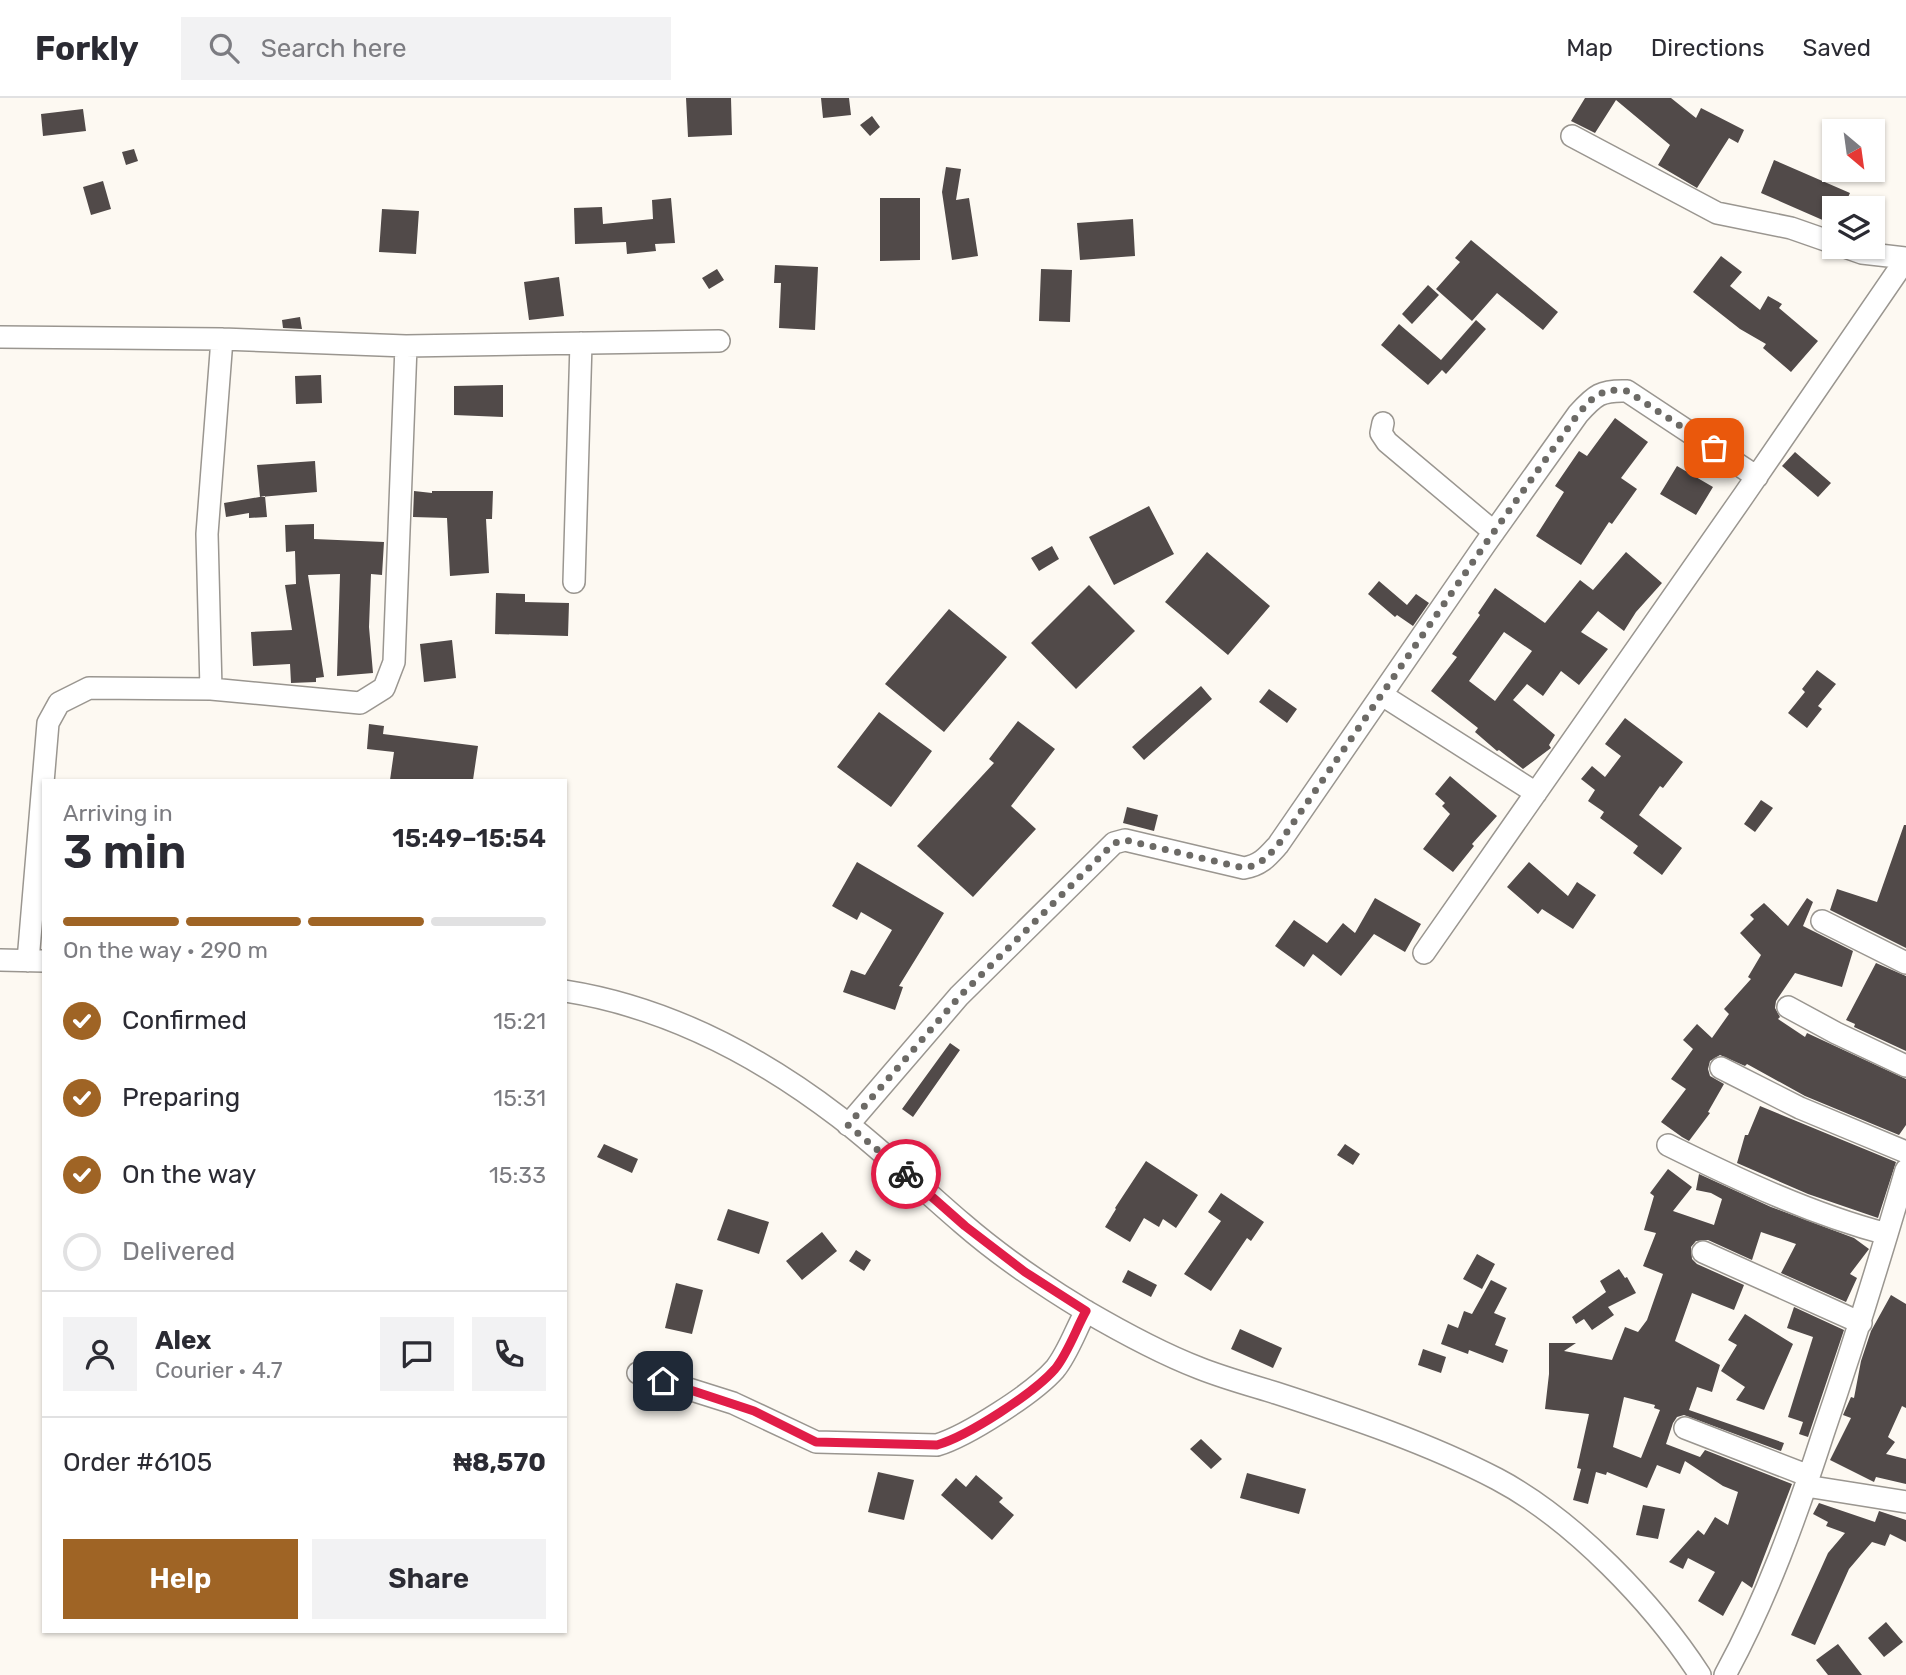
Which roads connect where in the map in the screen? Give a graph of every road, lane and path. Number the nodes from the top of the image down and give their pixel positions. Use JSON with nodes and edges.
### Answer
{"nodes":[{"id":1,"x":1572,"y":136,"type":"dead end"},
{"id":2,"x":1822,"y":239,"type":"edge"},
{"id":3,"x":1885,"y":256,"type":"edge"},
{"id":4,"x":1906,"y":258,"type":"edge"},
{"id":5,"x":0,"y":337,"type":"edge"},
{"id":6,"x":222,"y":339,"type":"junction"},
{"id":7,"x":719,"y":341,"type":"dead end"},
{"id":8,"x":581,"y":343,"type":"junction"},
{"id":9,"x":406,"y":346,"type":"junction"},
{"id":10,"x":1383,"y":423,"type":"dead end"},
{"id":11,"x":1757,"y":477,"type":"junction"},
{"id":12,"x":1494,"y":531,"type":"junction"},
{"id":13,"x":574,"y":582,"type":"dead end"},
{"id":14,"x":211,"y":689,"type":"junction"},
{"id":15,"x":1382,"y":695,"type":"junction"},
{"id":16,"x":45,"y":779,"type":"edge"},
{"id":17,"x":1536,"y":793,"type":"junction"},
{"id":18,"x":42,"y":842,"type":"edge"},
{"id":19,"x":1822,"y":921,"type":"dead end"},
{"id":20,"x":1424,"y":953,"type":"dead end"},
{"id":21,"x":0,"y":960,"type":"edge"},
{"id":22,"x":36,"y":961,"type":"edge"},
{"id":23,"x":1906,"y":963,"type":"edge"},
{"id":24,"x":567,"y":991,"type":"edge"},
{"id":25,"x":1788,"y":1007,"type":"dead end"},
{"id":26,"x":1906,"y":1066,"type":"edge"},
{"id":27,"x":1721,"y":1068,"type":"dead end"},
{"id":28,"x":848,"y":1125,"type":"junction"},
{"id":29,"x":1668,"y":1145,"type":"dead end"},
{"id":30,"x":1906,"y":1152,"type":"edge"},
{"id":31,"x":1906,"y":1170,"type":"edge"},
{"id":32,"x":1887,"y":1234,"type":"junction"},
{"id":33,"x":1703,"y":1252,"type":"dead end"},
{"id":34,"x":1086,"y":1311,"type":"junction"},
{"id":35,"x":1861,"y":1323,"type":"junction"},
{"id":36,"x":638,"y":1373,"type":"dead end"},
{"id":37,"x":1685,"y":1428,"type":"dead end"},
{"id":38,"x":1808,"y":1481,"type":"junction"},
{"id":39,"x":1906,"y":1503,"type":"edge"},
{"id":40,"x":1700,"y":1675,"type":"edge"},
{"id":41,"x":1726,"y":1675,"type":"edge"}],
"edges":[{"from":1,"to":2,"type":"street"},
{"from":3,"to":4,"type":"street"},
{"from":4,"to":11,"type":"street"},
{"from":5,"to":6,"type":"street"},
{"from":6,"to":9,"type":"street"},
{"from":6,"to":14,"type":"street"},
{"from":7,"to":8,"type":"street"},
{"from":8,"to":9,"type":"street"},
{"from":8,"to":13,"type":"street"},
{"from":9,"to":14,"type":"street"},
{"from":10,"to":12,"type":"street"},
{"from":11,"to":12,"type":"street"},
{"from":11,"to":17,"type":"street"},
{"from":12,"to":15,"type":"street"},
{"from":14,"to":16,"type":"street"},
{"from":15,"to":17,"type":"street"},
{"from":15,"to":28,"type":"street"},
{"from":17,"to":20,"type":"street"},
{"from":18,"to":22,"type":"street"},
{"from":19,"to":23,"type":"street"},
{"from":21,"to":22,"type":"street"},
{"from":24,"to":28,"type":"street"},
{"from":25,"to":26,"type":"street"},
{"from":27,"to":30,"type":"street"},
{"from":28,"to":34,"type":"street"},
{"from":29,"to":32,"type":"street"},
{"from":31,"to":32,"type":"street"},
{"from":32,"to":35,"type":"street"},
{"from":33,"to":35,"type":"street"},
{"from":34,"to":36,"type":"street"},
{"from":34,"to":40,"type":"street"},
{"from":35,"to":38,"type":"street"},
{"from":37,"to":38,"type":"street"},
{"from":38,"to":39,"type":"street"},
{"from":38,"to":41,"type":"street"}]}
